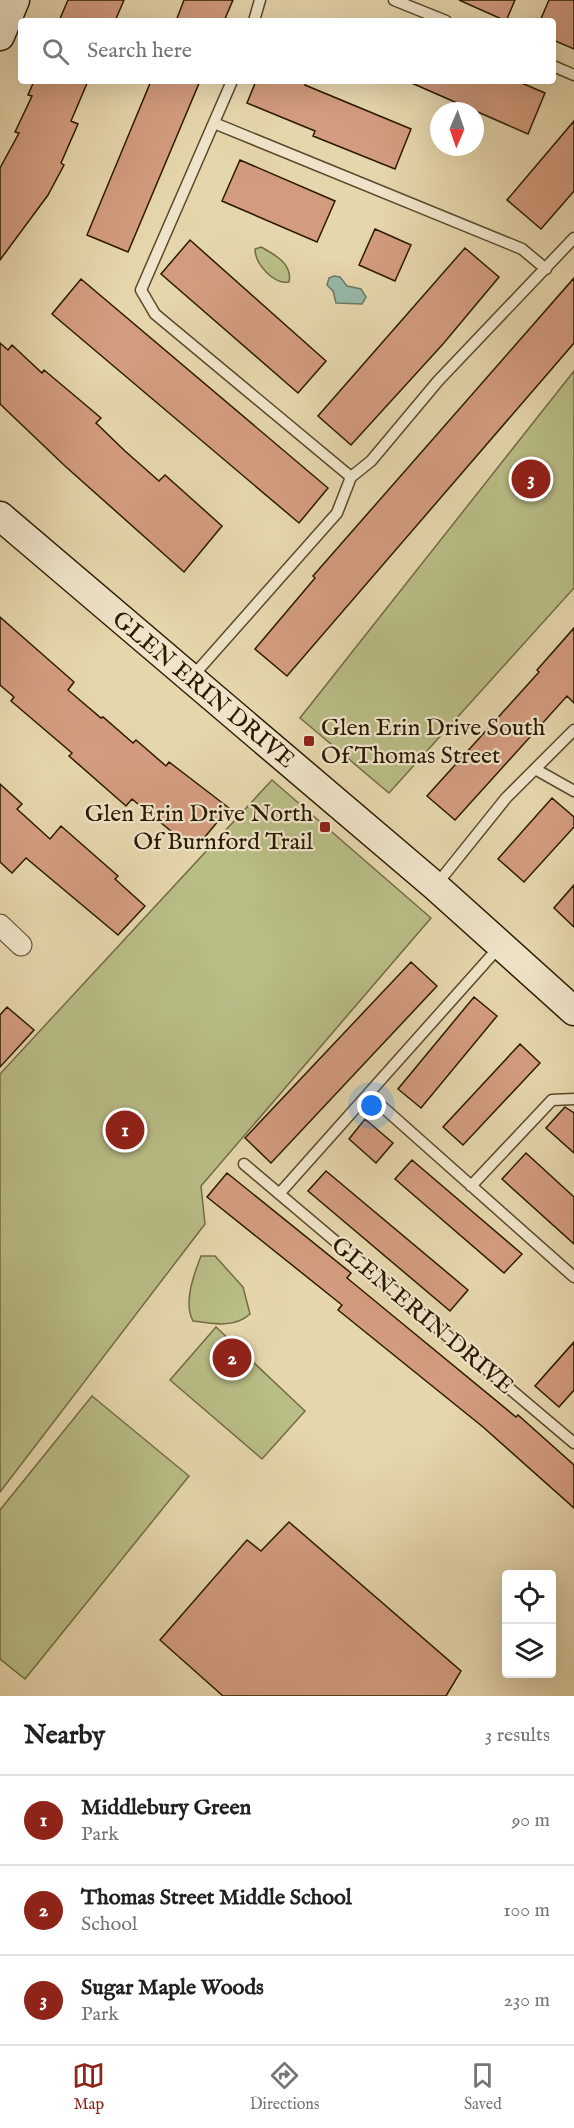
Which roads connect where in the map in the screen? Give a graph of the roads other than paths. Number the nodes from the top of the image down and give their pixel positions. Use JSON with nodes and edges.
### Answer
{"nodes":[{"id":1,"x":15,"y":0,"type":"edge"},
{"id":2,"x":260,"y":0,"type":"edge"},
{"id":3,"x":394,"y":0,"type":"edge"},
{"id":4,"x":255,"y":18,"type":"edge"},
{"id":5,"x":439,"y":18,"type":"edge"},
{"id":6,"x":0,"y":36,"type":"edge"},
{"id":7,"x":556,"y":67,"type":"edge"},
{"id":8,"x":574,"y":75,"type":"edge"},
{"id":9,"x":231,"y":84,"type":"edge"},
{"id":10,"x":214,"y":123,"type":"junction"},
{"id":11,"x":574,"y":238,"type":"edge"},
{"id":12,"x":546,"y":269,"type":"junction"},
{"id":13,"x":351,"y":477,"type":"junction"},
{"id":14,"x":0,"y":516,"type":"edge"},
{"id":15,"x":192,"y":678,"type":"junction"},
{"id":16,"x":574,"y":730,"type":"edge"},
{"id":17,"x":536,"y":769,"type":"junction"},
{"id":18,"x":574,"y":791,"type":"edge"},
{"id":19,"x":435,"y":886,"type":"junction"},
{"id":20,"x":0,"y":925,"type":"edge"},
{"id":21,"x":21,"y":945,"type":"dead end"},
{"id":22,"x":500,"y":946,"type":"junction"},
{"id":23,"x":574,"y":1011,"type":"edge"},
{"id":24,"x":368,"y":1094,"type":"junction"},
{"id":25,"x":574,"y":1099,"type":"edge"},
{"id":26,"x":244,"y":1164,"type":"dead end"},
{"id":27,"x":471,"y":1186,"type":"junction"},
{"id":28,"x":279,"y":1194,"type":"junction"},
{"id":29,"x":574,"y":1277,"type":"edge"},
{"id":30,"x":574,"y":1427,"type":"edge"},
{"id":31,"x":570,"y":1439,"type":"edge"}],
"edges":[{"from":1,"to":6,"type":"street"},
{"from":2,"to":4,"type":"lane"},
{"from":3,"to":5,"type":"lane"},
{"from":7,"to":8,"type":"lane"},
{"from":9,"to":10,"type":"lane"},
{"from":10,"to":12,"type":"lane"},
{"from":10,"to":13,"type":"lane"},
{"from":11,"to":12,"type":"lane"},
{"from":12,"to":13,"type":"lane"},
{"from":13,"to":15,"type":"lane"},
{"from":14,"to":15,"type":"street","name":"GLEN ERIN DRIVE"},
{"from":15,"to":19,"type":"street","name":"GLEN ERIN DRIVE"},
{"from":16,"to":17,"type":"lane"},
{"from":17,"to":18,"type":"lane"},
{"from":17,"to":19,"type":"lane"},
{"from":19,"to":22,"type":"street","name":"GLEN ERIN DRIVE"},
{"from":20,"to":21,"type":"street"},
{"from":22,"to":23,"type":"street","name":"GLEN ERIN DRIVE"},
{"from":22,"to":24,"type":"lane"},
{"from":24,"to":27,"type":"lane"},
{"from":24,"to":28,"type":"lane"},
{"from":25,"to":27,"type":"lane"},
{"from":26,"to":28,"type":"lane","name":"GLEN ERIN DRIVE"},
{"from":27,"to":29,"type":"lane"},
{"from":28,"to":31,"type":"lane","name":"GLEN ERIN DRIVE"},
{"from":30,"to":31,"type":"lane","name":"GLEN ERIN DRIVE"}]}
